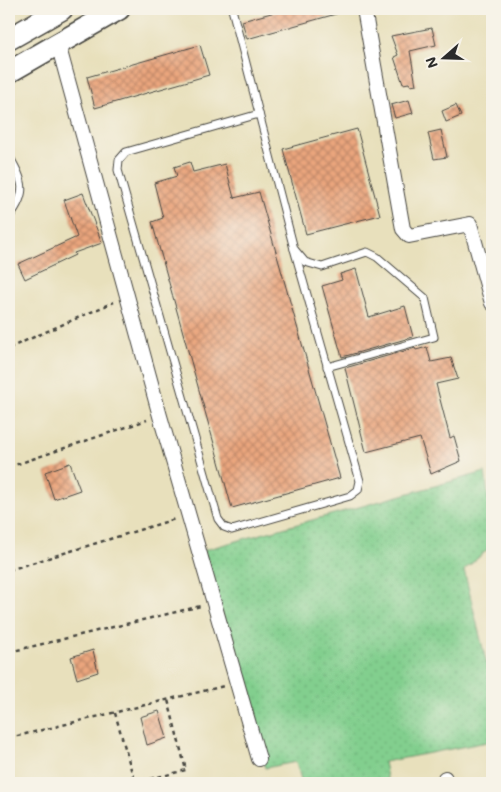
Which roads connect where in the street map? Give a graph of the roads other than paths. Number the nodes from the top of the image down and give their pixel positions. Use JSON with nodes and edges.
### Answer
{"nodes":[{"id":1,"x":62,"y":9,"type":"edge"},
{"id":2,"x":118,"y":9,"type":"edge"},
{"id":3,"x":232,"y":9,"type":"edge"},
{"id":4,"x":364,"y":9,"type":"edge"},
{"id":5,"x":9,"y":39,"type":"edge"},
{"id":6,"x":58,"y":44,"type":"junction"},
{"id":7,"x":9,"y":72,"type":"edge"},
{"id":8,"x":259,"y":114,"type":"junction"},
{"id":9,"x":9,"y":156,"type":"edge"},
{"id":10,"x":9,"y":218,"type":"edge"},
{"id":11,"x":294,"y":249,"type":"junction"},
{"id":12,"x":492,"y":303,"type":"edge"},
{"id":13,"x":327,"y":367,"type":"junction"},
{"id":14,"x":259,"y":759,"type":"dead end"}],
"edges":[{"from":1,"to":5,"type":"main road"},
{"from":2,"to":6,"type":"main road"},
{"from":3,"to":8,"type":"lane"},
{"from":4,"to":12,"type":"street"},
{"from":6,"to":7,"type":"main road"},
{"from":6,"to":14,"type":"street"},
{"from":8,"to":11,"type":"lane"},
{"from":8,"to":13,"type":"lane"},
{"from":9,"to":10,"type":"lane"},
{"from":11,"to":13,"type":"lane"},
{"from":11,"to":13,"type":"lane"}]}
